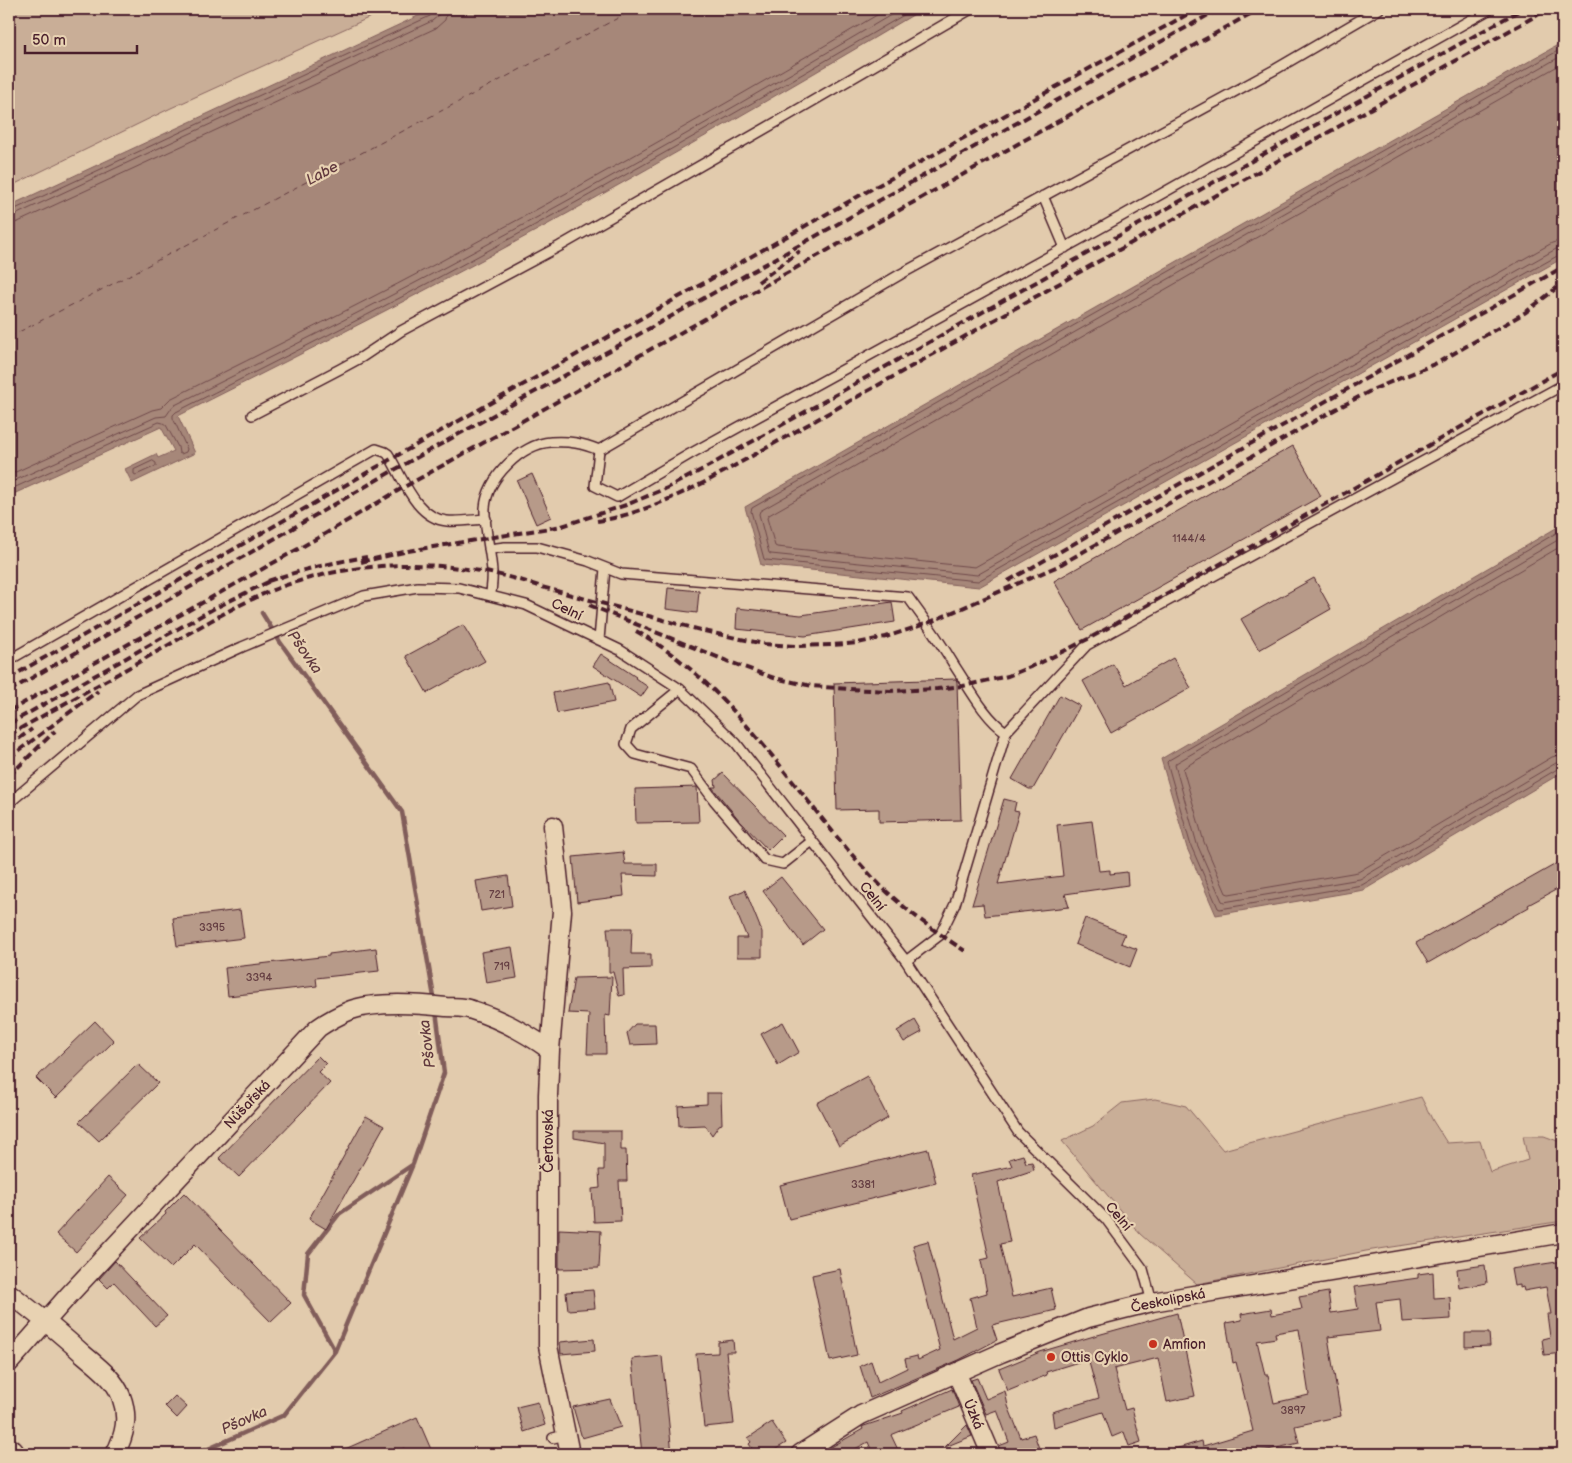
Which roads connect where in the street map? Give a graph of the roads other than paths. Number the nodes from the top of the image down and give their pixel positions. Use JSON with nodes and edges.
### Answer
{"nodes":[{"id":1,"x":971,"y":9,"type":"edge"},
{"id":2,"x":1379,"y":9,"type":"edge"},
{"id":3,"x":1490,"y":9,"type":"edge"},
{"id":4,"x":1043,"y":196,"type":"junction"},
{"id":5,"x":1065,"y":248,"type":"junction"},
{"id":6,"x":1563,"y":385,"type":"edge"},
{"id":7,"x":252,"y":415,"type":"dead end"},
{"id":8,"x":599,"y":450,"type":"junction"},
{"id":9,"x":486,"y":519,"type":"junction"},
{"id":10,"x":489,"y":550,"type":"junction"},
{"id":11,"x":606,"y":568,"type":"junction"},
{"id":12,"x":491,"y":595,"type":"junction"},
{"id":13,"x":599,"y":640,"type":"junction"},
{"id":14,"x":9,"y":660,"type":"edge"},
{"id":15,"x":680,"y":689,"type":"junction"},
{"id":16,"x":1006,"y":732,"type":"junction"},
{"id":17,"x":9,"y":803,"type":"edge"},
{"id":18,"x":553,"y":826,"type":"dead end"},
{"id":19,"x":812,"y":840,"type":"junction"},
{"id":20,"x":906,"y":961,"type":"junction"},
{"id":21,"x":550,"y":1050,"type":"junction"},
{"id":22,"x":1563,"y":1233,"type":"edge"},
{"id":23,"x":9,"y":1293,"type":"edge"},
{"id":24,"x":1152,"y":1302,"type":"junction"},
{"id":25,"x":45,"y":1321,"type":"junction"},
{"id":26,"x":9,"y":1363,"type":"edge"},
{"id":27,"x":957,"y":1374,"type":"junction"},
{"id":28,"x":115,"y":1454,"type":"edge"},
{"id":29,"x":570,"y":1454,"type":"edge"},
{"id":30,"x":800,"y":1454,"type":"edge"},
{"id":31,"x":991,"y":1454,"type":"edge"}],
"edges":[{"from":1,"to":7,"type":"lane"},
{"from":2,"to":4,"type":"lane"},
{"from":3,"to":5,"type":"lane"},
{"from":4,"to":5,"type":"lane"},
{"from":4,"to":8,"type":"lane"},
{"from":5,"to":8,"type":"lane"},
{"from":6,"to":16,"type":"lane"},
{"from":8,"to":9,"type":"lane"},
{"from":9,"to":10,"type":"lane"},
{"from":9,"to":14,"type":"lane"},
{"from":10,"to":11,"type":"lane"},
{"from":10,"to":12,"type":"lane"},
{"from":11,"to":13,"type":"lane"},
{"from":11,"to":16,"type":"lane"},
{"from":12,"to":13,"type":"lane","name":"Celní"},
{"from":12,"to":17,"type":"lane","name":"Celní"},
{"from":13,"to":15,"type":"lane","name":"Celní"},
{"from":15,"to":19,"type":"lane","name":"Celní"},
{"from":15,"to":19,"type":"lane"},
{"from":16,"to":20,"type":"lane"},
{"from":18,"to":21,"type":"street","name":"Čertovská"},
{"from":19,"to":20,"type":"lane","name":"Celní"},
{"from":20,"to":24,"type":"lane","name":"Celní"},
{"from":21,"to":25,"type":"street","name":"Nůšařská"},
{"from":21,"to":29,"type":"street","name":"Čertovská"},
{"from":22,"to":24,"type":"street","name":"Českolipská"},
{"from":23,"to":25,"type":"street"},
{"from":24,"to":27,"type":"street","name":"Českolipská"},
{"from":25,"to":26,"type":"street","name":"Nůšařská"},
{"from":25,"to":28,"type":"street"},
{"from":27,"to":30,"type":"street","name":"Českolipská"},
{"from":27,"to":31,"type":"street","name":"Úzká"}]}
